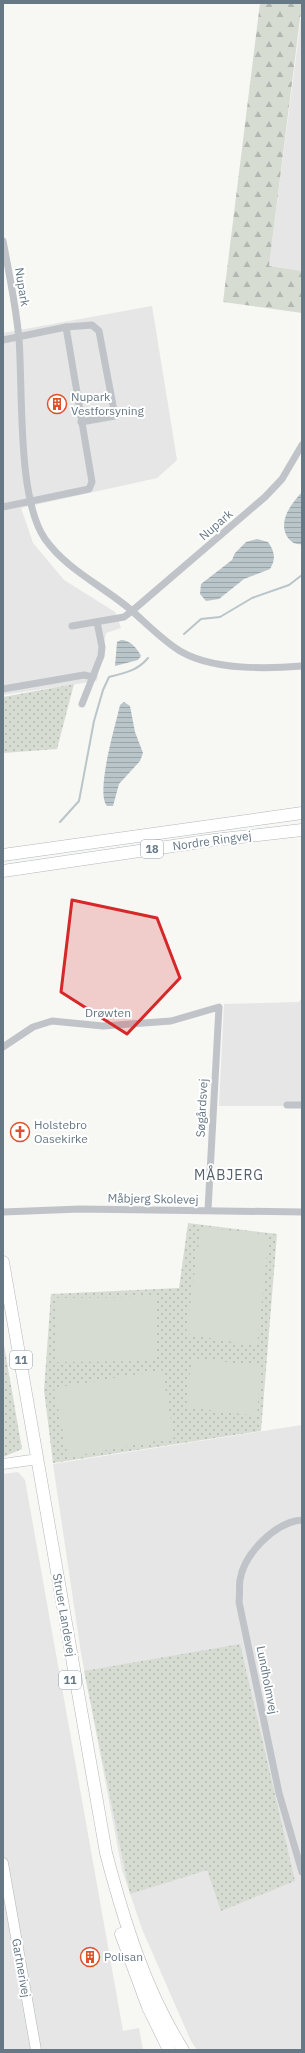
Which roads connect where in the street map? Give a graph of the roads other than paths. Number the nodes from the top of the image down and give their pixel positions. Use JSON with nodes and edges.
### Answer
{"nodes":[{"id":1,"x":3,"y":241,"type":"edge"},
{"id":2,"x":66,"y":327,"type":"junction"},
{"id":3,"x":18,"y":338,"type":"junction"},
{"id":4,"x":3,"y":340,"type":"edge"},
{"id":5,"x":81,"y":422,"type":"junction"},
{"id":6,"x":302,"y":445,"type":"edge"},
{"id":7,"x":31,"y":502,"type":"junction"},
{"id":8,"x":3,"y":507,"type":"edge"},
{"id":9,"x":132,"y":611,"type":"junction"},
{"id":10,"x":98,"y":622,"type":"junction"},
{"id":11,"x":72,"y":626,"type":"dead end"},
{"id":12,"x":302,"y":666,"type":"edge"},
{"id":13,"x":93,"y":677,"type":"junction"},
{"id":14,"x":3,"y":689,"type":"edge"},
{"id":15,"x":82,"y":704,"type":"dead end"},
{"id":16,"x":302,"y":813,"type":"edge"},
{"id":17,"x":302,"y":830,"type":"edge"},
{"id":18,"x":70,"y":845,"type":"junction"},
{"id":19,"x":3,"y":855,"type":"edge"},
{"id":20,"x":3,"y":862,"type":"edge"},
{"id":21,"x":3,"y":871,"type":"edge"},
{"id":22,"x":219,"y":1007,"type":"joint"},
{"id":23,"x":3,"y":1047,"type":"edge"},
{"id":24,"x":302,"y":1105,"type":"edge"},
{"id":25,"x":287,"y":1106,"type":"dead end"},
{"id":26,"x":208,"y":1210,"type":"junction"},
{"id":27,"x":3,"y":1212,"type":"edge"},
{"id":28,"x":302,"y":1212,"type":"edge"},
{"id":29,"x":3,"y":1262,"type":"edge"},
{"id":30,"x":3,"y":1300,"type":"edge"},
{"id":31,"x":34,"y":1459,"type":"junction"},
{"id":32,"x":3,"y":1464,"type":"edge"},
{"id":33,"x":302,"y":1520,"type":"edge"},
{"id":34,"x":3,"y":1863,"type":"edge"},
{"id":35,"x":302,"y":1872,"type":"edge"},
{"id":36,"x":5,"y":1887,"type":"edge"},
{"id":37,"x":36,"y":2050,"type":"edge"},
{"id":38,"x":169,"y":2050,"type":"edge"},
{"id":39,"x":183,"y":2050,"type":"edge"}],
"edges":[{"from":1,"to":3,"type":"street","name":"Nupark"},
{"from":2,"to":3,"type":"street"},
{"from":2,"to":5,"type":"street"},
{"from":2,"to":5,"type":"street"},
{"from":3,"to":4,"type":"street"},
{"from":3,"to":7,"type":"street","name":"Nupark"},
{"from":5,"to":7,"type":"street"},
{"from":6,"to":9,"type":"street","name":"Nupark"},
{"from":7,"to":8,"type":"street"},
{"from":7,"to":9,"type":"street","name":"Nupark"},
{"from":9,"to":10,"type":"street","name":"Nupark"},
{"from":9,"to":12,"type":"street","name":"Nupark"},
{"from":10,"to":11,"type":"street","name":"Nupark"},
{"from":10,"to":13,"type":"street"},
{"from":13,"to":14,"type":"street"},
{"from":13,"to":15,"type":"street"},
{"from":16,"to":18,"type":"main road","name":"Nordre Ringvej","number":"18"},
{"from":17,"to":21,"type":"main road","name":"Nordre Ringvej","number":"18"},
{"from":18,"to":19,"type":"main road","name":"Nordre Ringvej","number":"18"},
{"from":18,"to":20,"type":"main road"},
{"from":22,"to":23,"type":"street","name":"Drøwten"},
{"from":22,"to":26,"type":"street","name":"Søgårdsvej"},
{"from":24,"to":25,"type":"street"},
{"from":26,"to":27,"type":"street","name":"Måbjerg Skolevej"},
{"from":26,"to":28,"type":"street","name":"Måbjerg Skolevej"},
{"from":29,"to":31,"type":"main road","name":"Struer Landevej","number":"11"},
{"from":30,"to":31,"type":"main road","name":"Struer Landevej","number":"11"},
{"from":31,"to":32,"type":"street"},
{"from":31,"to":38,"type":"main road","name":"Struer Landevej","number":"11"},
{"from":31,"to":39,"type":"main road","name":"Struer Landevej","number":"11"},
{"from":33,"to":35,"type":"street","name":"Lundholmvej"},
{"from":34,"to":36,"type":"street","name":"Gartnerivej"},
{"from":36,"to":37,"type":"street","name":"Gartnerivej"}]}
